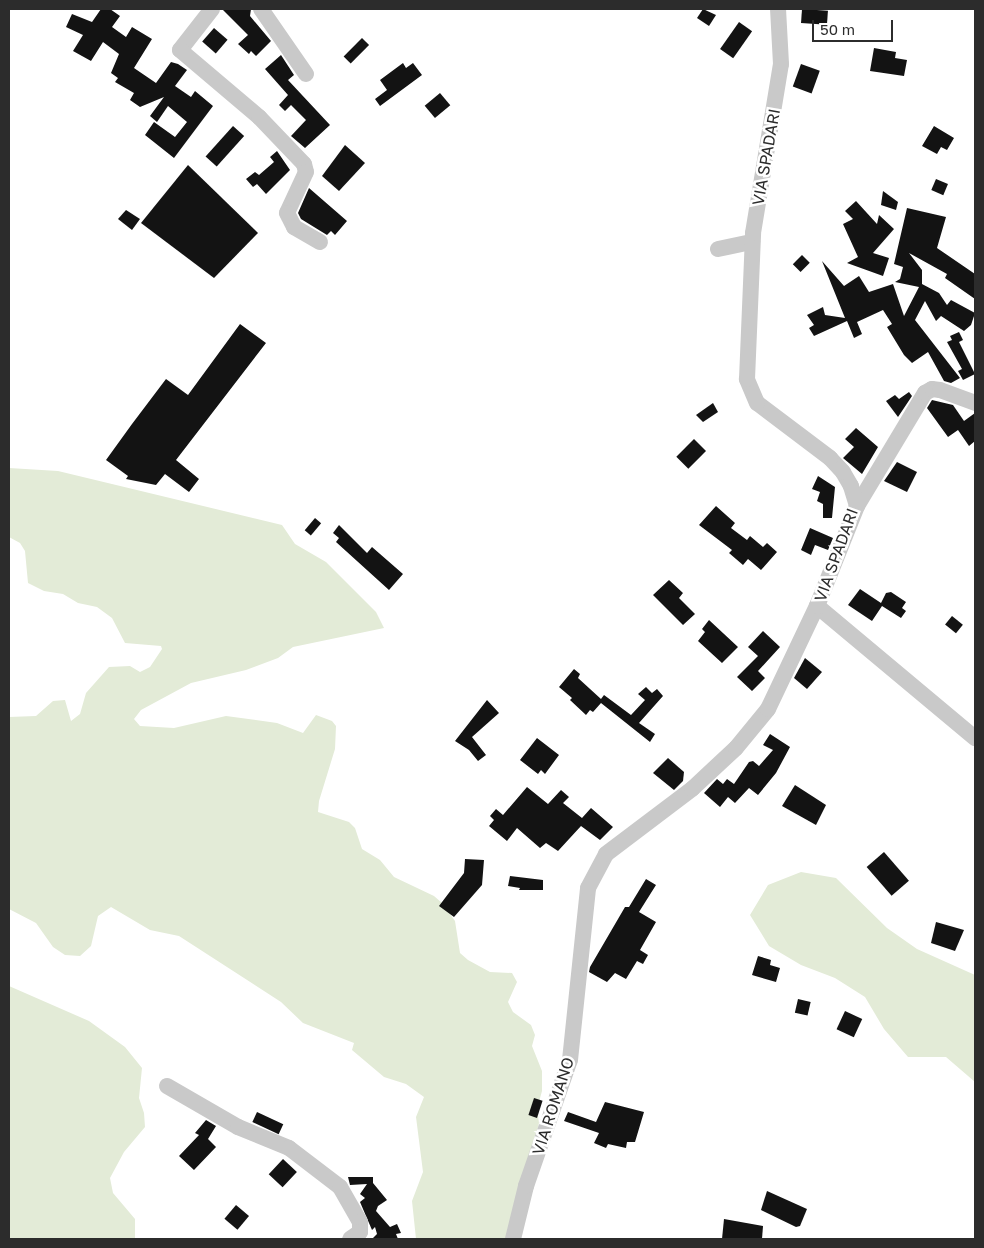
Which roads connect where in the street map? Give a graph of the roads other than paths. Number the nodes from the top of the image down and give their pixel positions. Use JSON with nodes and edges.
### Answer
{"nodes":[{"id":1,"x":212,"y":9,"type":"edge"},
{"id":2,"x":261,"y":9,"type":"edge"},
{"id":3,"x":778,"y":9,"type":"edge"},
{"id":4,"x":306,"y":74,"type":"dead end"},
{"id":5,"x":320,"y":242,"type":"dead end"},
{"id":6,"x":752,"y":242,"type":"junction"},
{"id":7,"x":718,"y":249,"type":"dead end"},
{"id":8,"x":975,"y":403,"type":"edge"},
{"id":9,"x":857,"y":506,"type":"junction"},
{"id":10,"x":818,"y":606,"type":"junction"},
{"id":11,"x":975,"y":738,"type":"edge"},
{"id":12,"x":580,"y":941,"type":"joint"},
{"id":13,"x":166,"y":1086,"type":"dead end"},
{"id":14,"x":350,"y":1239,"type":"edge"},
{"id":15,"x":513,"y":1239,"type":"edge"}],
"edges":[{"from":1,"to":5,"type":"street"},
{"from":2,"to":4,"type":"street"},
{"from":3,"to":6,"type":"street","name":"VIA SPADARI"},
{"from":6,"to":7,"type":"street"},
{"from":6,"to":9,"type":"street","name":"VIA SPADARI"},
{"from":8,"to":9,"type":"street"},
{"from":9,"to":10,"type":"street","name":"VIA SPADARI"},
{"from":10,"to":11,"type":"street"},
{"from":10,"to":12,"type":"street","name":"VIA SPADARI"},
{"from":12,"to":15,"type":"street","name":"VIA ROMANO"},
{"from":13,"to":14,"type":"street"}]}
